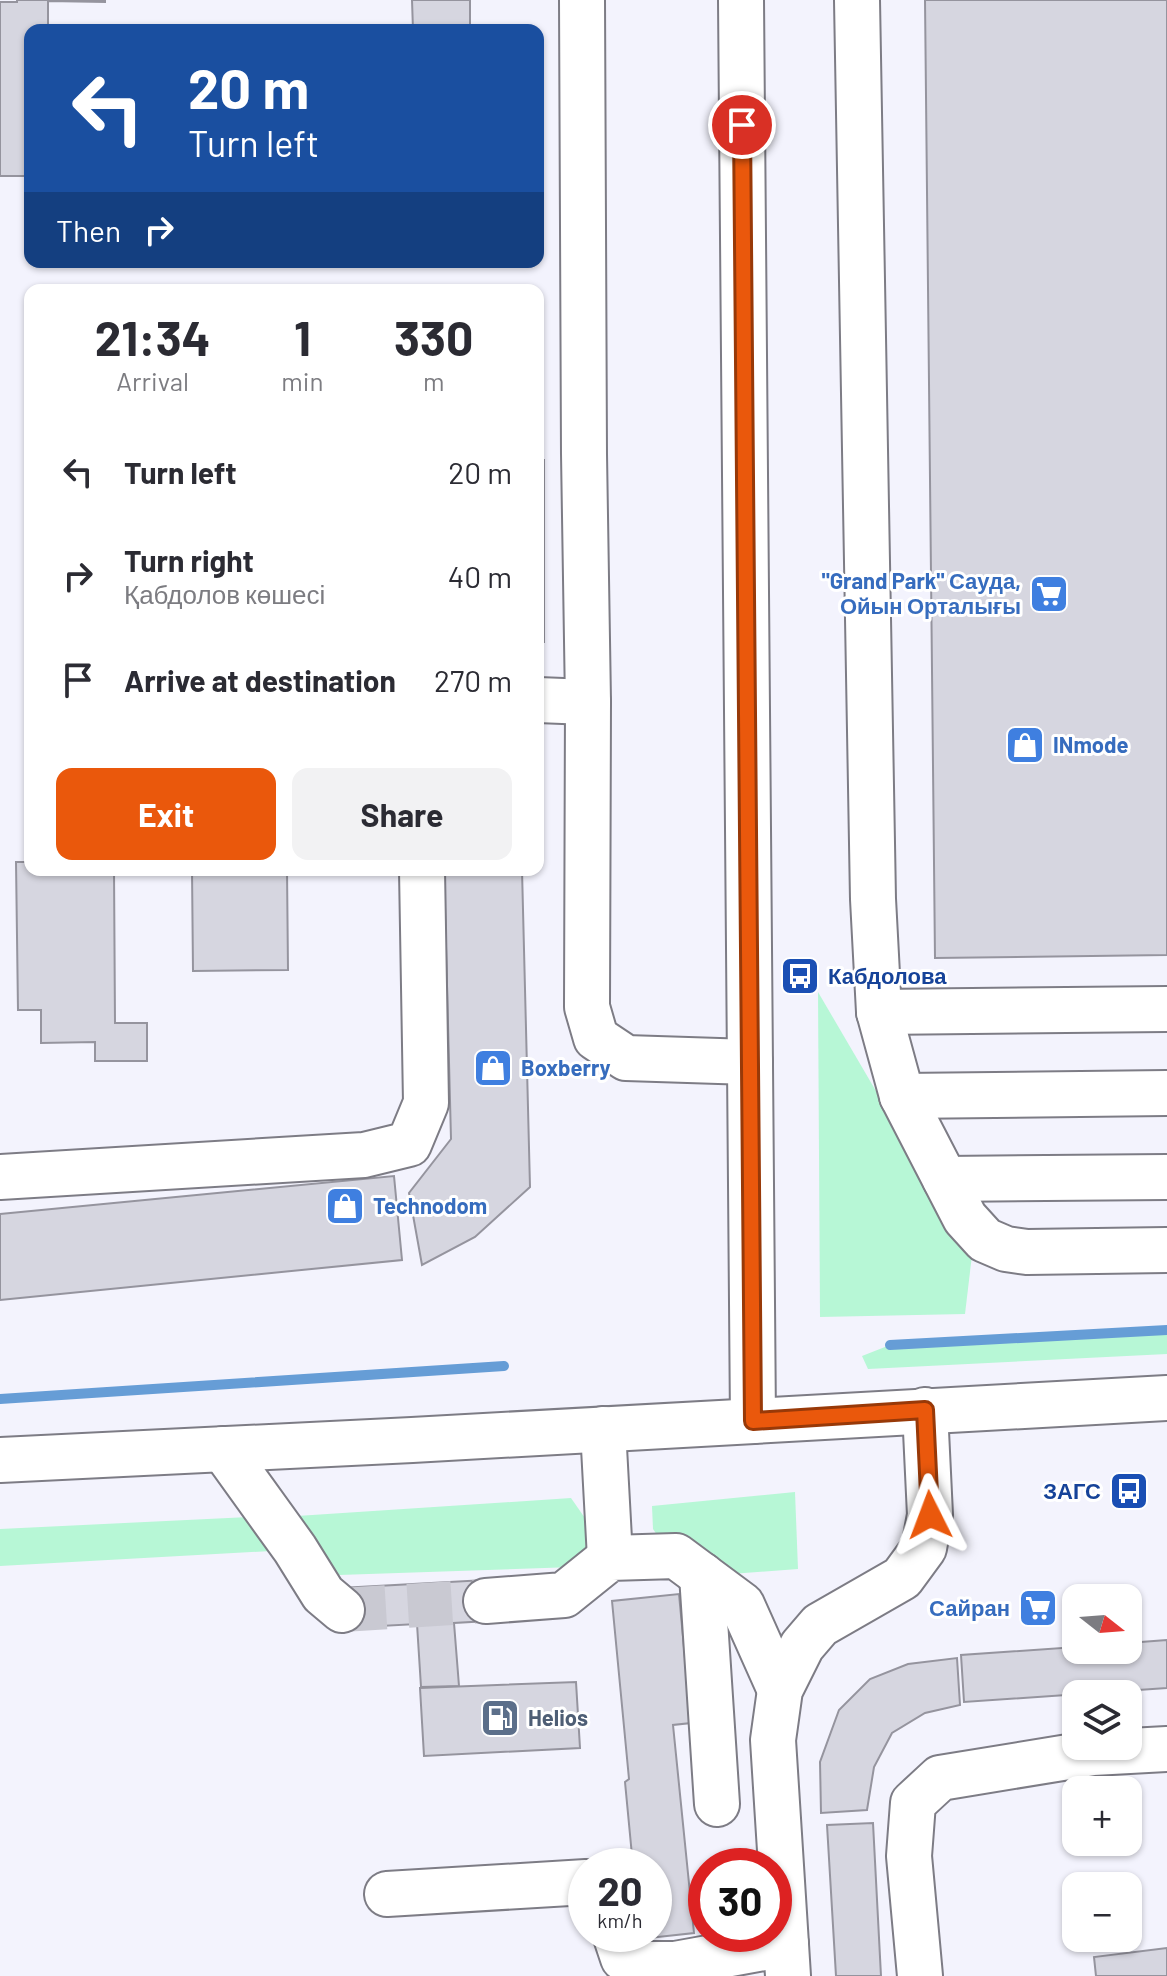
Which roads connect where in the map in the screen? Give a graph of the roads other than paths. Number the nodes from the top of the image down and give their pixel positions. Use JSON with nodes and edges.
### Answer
{"nodes":[{"id":1,"x":582,"y":0,"type":"edge"},
{"id":2,"x":741,"y":0,"type":"edge"},
{"id":3,"x":857,"y":0,"type":"edge"},
{"id":4,"x":544,"y":700,"type":"edge"},
{"id":5,"x":588,"y":702,"type":"junction"},
{"id":6,"x":422,"y":876,"type":"edge"},
{"id":7,"x":1167,"y":1009,"type":"edge"},
{"id":8,"x":879,"y":1012,"type":"junction"},
{"id":9,"x":750,"y":1062,"type":"junction"},
{"id":10,"x":1167,"y":1093,"type":"edge"},
{"id":11,"x":902,"y":1096,"type":"junction"},
{"id":12,"x":0,"y":1177,"type":"edge"},
{"id":13,"x":1167,"y":1177,"type":"edge"},
{"id":14,"x":945,"y":1179,"type":"junction"},
{"id":15,"x":1167,"y":1250,"type":"edge"},
{"id":16,"x":1167,"y":1398,"type":"edge"},
{"id":17,"x":925,"y":1410,"type":"junction"},
{"id":18,"x":753,"y":1421,"type":"junction"},
{"id":19,"x":603,"y":1429,"type":"junction"},
{"id":20,"x":223,"y":1449,"type":"junction"},
{"id":21,"x":0,"y":1460,"type":"edge"},
{"id":22,"x":610,"y":1558,"type":"junction"},
{"id":23,"x":702,"y":1575,"type":"junction"},
{"id":24,"x":486,"y":1601,"type":"tunnel mouth"},
{"id":25,"x":342,"y":1610,"type":"dead end"},
{"id":26,"x":780,"y":1690,"type":"junction"},
{"id":27,"x":1167,"y":1749,"type":"edge"},
{"id":28,"x":717,"y":1804,"type":"dead end"},
{"id":29,"x":568,"y":1883,"type":"edge"},
{"id":30,"x":387,"y":1894,"type":"dead end"},
{"id":31,"x":621,"y":1952,"type":"edge"},
{"id":32,"x":787,"y":1960,"type":"edge"},
{"id":33,"x":920,"y":1976,"type":"edge"}],
"edges":[{"from":1,"to":5,"type":"street"},
{"from":2,"to":9,"type":"street"},
{"from":3,"to":8,"type":"street"},
{"from":4,"to":5,"type":"street"},
{"from":5,"to":9,"type":"street"},
{"from":6,"to":12,"type":"street"},
{"from":7,"to":8,"type":"street"},
{"from":8,"to":11,"type":"street"},
{"from":9,"to":18,"type":"street"},
{"from":10,"to":11,"type":"street"},
{"from":11,"to":14,"type":"street"},
{"from":13,"to":14,"type":"street"},
{"from":14,"to":15,"type":"street"},
{"from":16,"to":17,"type":"street"},
{"from":17,"to":18,"type":"street"},
{"from":17,"to":26,"type":"street"},
{"from":18,"to":19,"type":"street"},
{"from":19,"to":20,"type":"street"},
{"from":19,"to":22,"type":"street"},
{"from":20,"to":21,"type":"street"},
{"from":20,"to":25,"type":"street"},
{"from":22,"to":23,"type":"street"},
{"from":22,"to":24,"type":"street"},
{"from":23,"to":26,"type":"street"},
{"from":23,"to":28,"type":"street"},
{"from":26,"to":32,"type":"street"},
{"from":27,"to":33,"type":"street"},
{"from":29,"to":30,"type":"street"},
{"from":31,"to":32,"type":"street"}]}
